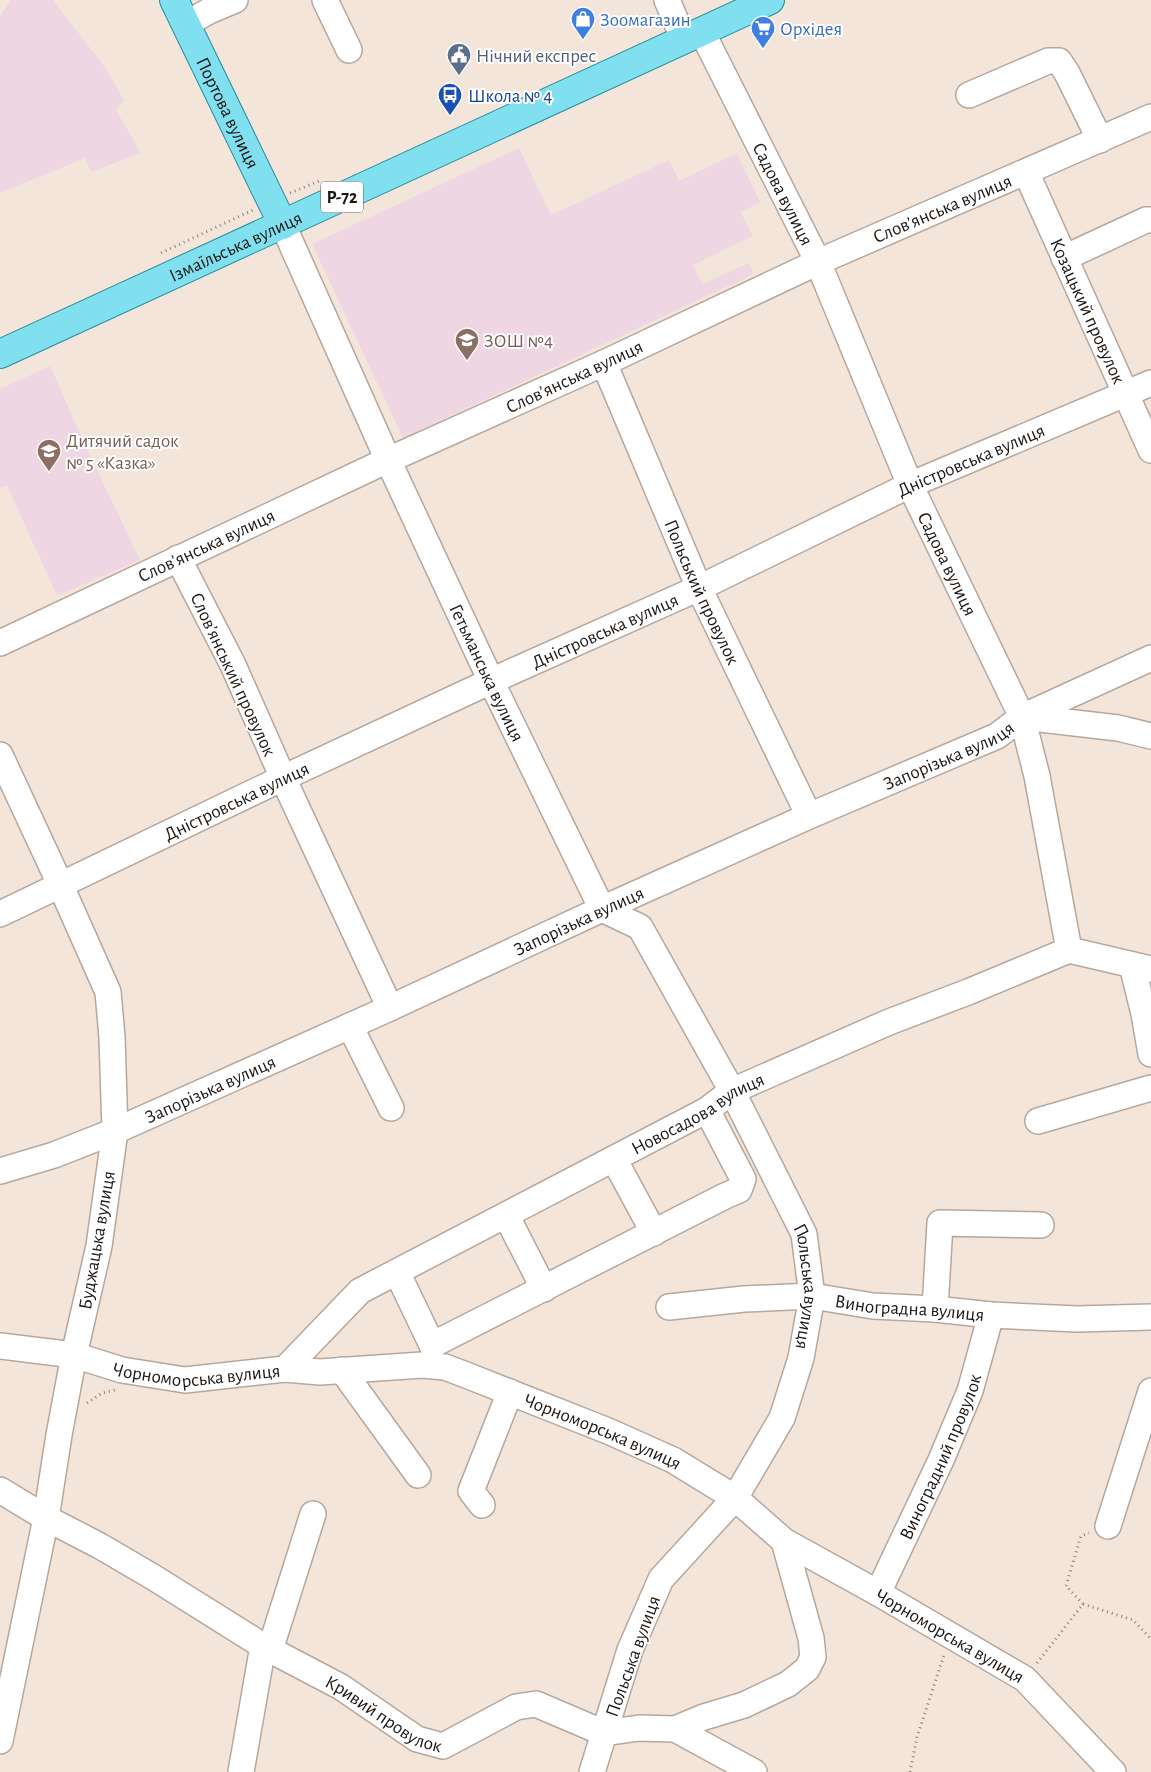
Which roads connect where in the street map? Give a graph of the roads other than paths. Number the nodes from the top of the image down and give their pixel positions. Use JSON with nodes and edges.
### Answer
{"nodes":[{"id":1,"x":174,"y":0,"type":"edge"},
{"id":2,"x":234,"y":0,"type":"edge"},
{"id":3,"x":325,"y":0,"type":"edge"},
{"id":4,"x":667,"y":0,"type":"edge"},
{"id":5,"x":770,"y":0,"type":"edge"},
{"id":6,"x":186,"y":24,"type":"junction"},
{"id":7,"x":693,"y":36,"type":"junction"},
{"id":8,"x":349,"y":50,"type":"dead end"},
{"id":9,"x":969,"y":95,"type":"dead end"},
{"id":10,"x":1151,"y":117,"type":"edge"},
{"id":11,"x":1100,"y":140,"type":"junction"},
{"id":12,"x":1026,"y":172,"type":"junction"},
{"id":13,"x":1151,"y":220,"type":"edge"},
{"id":14,"x":283,"y":224,"type":"junction"},
{"id":15,"x":1064,"y":258,"type":"junction"},
{"id":16,"x":818,"y":262,"type":"junction"},
{"id":17,"x":0,"y":354,"type":"edge"},
{"id":18,"x":604,"y":363,"type":"junction"},
{"id":19,"x":1151,"y":383,"type":"edge"},
{"id":20,"x":1125,"y":394,"type":"junction"},
{"id":21,"x":1151,"y":450,"type":"edge"},
{"id":22,"x":388,"y":460,"type":"junction"},
{"id":23,"x":910,"y":485,"type":"junction"},
{"id":24,"x":178,"y":558,"type":"junction"},
{"id":25,"x":699,"y":588,"type":"junction"},
{"id":26,"x":0,"y":643,"type":"edge"},
{"id":27,"x":1151,"y":658,"type":"edge"},
{"id":28,"x":491,"y":681,"type":"junction"},
{"id":29,"x":1022,"y":716,"type":"junction"},
{"id":30,"x":1151,"y":736,"type":"edge"},
{"id":31,"x":0,"y":756,"type":"edge"},
{"id":32,"x":283,"y":778,"type":"junction"},
{"id":33,"x":808,"y":816,"type":"junction"},
{"id":34,"x":60,"y":884,"type":"junction"},
{"id":35,"x":602,"y":909,"type":"junction"},
{"id":36,"x":0,"y":914,"type":"edge"},
{"id":37,"x":1069,"y":950,"type":"junction"},
{"id":38,"x":1141,"y":967,"type":"edge"},
{"id":39,"x":390,"y":1008,"type":"junction"},
{"id":40,"x":350,"y":1026,"type":"junction"},
{"id":41,"x":1151,"y":1054,"type":"edge"},
{"id":42,"x":1151,"y":1088,"type":"edge"},
{"id":43,"x":732,"y":1091,"type":"junction"},
{"id":44,"x":391,"y":1108,"type":"dead end"},
{"id":45,"x":707,"y":1110,"type":"junction"},
{"id":46,"x":1038,"y":1121,"type":"dead end"},
{"id":47,"x":115,"y":1131,"type":"junction"},
{"id":48,"x":614,"y":1159,"type":"junction"},
{"id":49,"x":0,"y":1171,"type":"edge"},
{"id":50,"x":506,"y":1215,"type":"junction"},
{"id":51,"x":1041,"y":1225,"type":"dead end"},
{"id":52,"x":654,"y":1233,"type":"junction"},
{"id":53,"x":397,"y":1272,"type":"junction"},
{"id":54,"x":544,"y":1290,"type":"junction"},
{"id":55,"x":812,"y":1296,"type":"junction"},
{"id":56,"x":669,"y":1307,"type":"dead end"},
{"id":57,"x":935,"y":1309,"type":"junction"},
{"id":58,"x":991,"y":1315,"type":"junction"},
{"id":59,"x":1151,"y":1317,"type":"edge"},
{"id":60,"x":0,"y":1346,"type":"edge"},
{"id":61,"x":74,"y":1354,"type":"junction"},
{"id":62,"x":285,"y":1369,"type":"junction"},
{"id":63,"x":342,"y":1370,"type":"junction"},
{"id":64,"x":1151,"y":1391,"type":"edge"},
{"id":65,"x":510,"y":1392,"type":"junction"},
{"id":66,"x":418,"y":1475,"type":"dead end"},
{"id":67,"x":0,"y":1490,"type":"edge"},
{"id":68,"x":735,"y":1498,"type":"junction"},
{"id":69,"x":482,"y":1505,"type":"dead end"},
{"id":70,"x":313,"y":1514,"type":"dead end"},
{"id":71,"x":46,"y":1518,"type":"junction"},
{"id":72,"x":1108,"y":1526,"type":"road end"},
{"id":73,"x":784,"y":1540,"type":"junction"},
{"id":74,"x":878,"y":1593,"type":"junction"},
{"id":75,"x":266,"y":1648,"type":"junction"},
{"id":76,"x":676,"y":1729,"type":"junction"},
{"id":77,"x":604,"y":1733,"type":"junction"},
{"id":78,"x":0,"y":1741,"type":"edge"},
{"id":79,"x":242,"y":1772,"type":"edge"},
{"id":80,"x":592,"y":1772,"type":"edge"},
{"id":81,"x":754,"y":1772,"type":"edge"},
{"id":82,"x":1113,"y":1772,"type":"edge"}],
"edges":[{"from":1,"to":6,"type":"main road","name":"Портова вулиця"},
{"from":2,"to":6,"type":"street"},
{"from":3,"to":8,"type":"street"},
{"from":4,"to":7,"type":"street","name":"Садова вулиця"},
{"from":5,"to":7,"type":"main road","name":"Ізмаїльська вулиця","number":"Р-72"},
{"from":6,"to":14,"type":"main road","name":"Портова вулиця"},
{"from":7,"to":14,"type":"main road","name":"Ізмаїльська вулиця","number":"Р-72"},
{"from":7,"to":16,"type":"street","name":"Садова вулиця"},
{"from":9,"to":11,"type":"street"},
{"from":10,"to":11,"type":"street","name":"Словʼянська вулиця"},
{"from":11,"to":12,"type":"street","name":"Словʼянська вулиця"},
{"from":12,"to":15,"type":"street","name":"Козацький провулок"},
{"from":12,"to":16,"type":"street","name":"Словʼянська вулиця"},
{"from":13,"to":15,"type":"street"},
{"from":14,"to":17,"type":"main road","name":"Ізмаїльська вулиця","number":"Р-72"},
{"from":14,"to":22,"type":"street","name":"Гетьманська вулиця"},
{"from":15,"to":20,"type":"street","name":"Козацький провулок"},
{"from":16,"to":18,"type":"street","name":"Словʼянська вулиця"},
{"from":16,"to":23,"type":"street","name":"Садова вулиця"},
{"from":18,"to":22,"type":"street","name":"Словʼянська вулиця"},
{"from":18,"to":25,"type":"street","name":"Польський провулок"},
{"from":19,"to":20,"type":"street","name":"Дністровська вулиця"},
{"from":20,"to":21,"type":"street","name":"Козацький провулок"},
{"from":20,"to":23,"type":"street","name":"Дністровська вулиця"},
{"from":22,"to":24,"type":"street","name":"Словʼянська вулиця"},
{"from":22,"to":28,"type":"street","name":"Гетьманська вулиця"},
{"from":23,"to":25,"type":"street","name":"Дністровська вулиця"},
{"from":23,"to":29,"type":"street","name":"Садова вулиця"},
{"from":24,"to":26,"type":"street","name":"Словʼянська вулиця"},
{"from":24,"to":32,"type":"street","name":"Словʼянський провулок"},
{"from":25,"to":28,"type":"street","name":"Дністровська вулиця"},
{"from":25,"to":33,"type":"street","name":"Польський провулок"},
{"from":27,"to":29,"type":"street","name":"Запорізька вулиця"},
{"from":28,"to":32,"type":"street","name":"Дністровська вулиця"},
{"from":28,"to":35,"type":"street","name":"Гетьманська вулиця"},
{"from":29,"to":30,"type":"street"},
{"from":29,"to":33,"type":"street","name":"Запорізька вулиця"},
{"from":29,"to":37,"type":"street","name":"Садова вулиця"},
{"from":31,"to":34,"type":"street","name":"Буджацька вулиця"},
{"from":32,"to":34,"type":"street","name":"Дністровська вулиця"},
{"from":32,"to":39,"type":"street","name":"Словʼянський провулок"},
{"from":33,"to":35,"type":"street","name":"Запорізька вулиця"},
{"from":34,"to":36,"type":"street","name":"Дністровська вулиця"},
{"from":34,"to":47,"type":"street","name":"Буджацька вулиця"},
{"from":35,"to":39,"type":"street","name":"Запорізька вулиця"},
{"from":35,"to":43,"type":"street"},
{"from":37,"to":38,"type":"street"},
{"from":37,"to":43,"type":"street","name":"Новосадова вулиця"},
{"from":38,"to":41,"type":"street"},
{"from":39,"to":40,"type":"street","name":"Запорізька вулиця"},
{"from":40,"to":44,"type":"street"},
{"from":40,"to":47,"type":"street","name":"Запорізька вулиця"},
{"from":42,"to":46,"type":"street"},
{"from":43,"to":45,"type":"street","name":"Новосадова вулиця"},
{"from":43,"to":55,"type":"street","name":"Польська вулиця"},
{"from":45,"to":48,"type":"street","name":"Новосадова вулиця"},
{"from":45,"to":52,"type":"street"},
{"from":47,"to":49,"type":"street","name":"Запорізька вулиця"},
{"from":47,"to":61,"type":"street","name":"Буджацька вулиця"},
{"from":48,"to":50,"type":"street","name":"Новосадова вулиця"},
{"from":48,"to":52,"type":"street"},
{"from":50,"to":53,"type":"street","name":"Новосадова вулиця"},
{"from":50,"to":54,"type":"street"},
{"from":51,"to":57,"type":"street"},
{"from":52,"to":54,"type":"street"},
{"from":53,"to":54,"type":"street"},
{"from":53,"to":62,"type":"street","name":"Новосадова вулиця"},
{"from":55,"to":56,"type":"street","name":"Виноградна вулиця"},
{"from":55,"to":57,"type":"street","name":"Виноградна вулиця"},
{"from":55,"to":68,"type":"street","name":"Польська вулиця"},
{"from":57,"to":58,"type":"street","name":"Виноградна вулиця"},
{"from":58,"to":59,"type":"street","name":"Виноградна вулиця"},
{"from":58,"to":74,"type":"street","name":"Виноградний провулок"},
{"from":60,"to":61,"type":"street","name":"Чорноморська вулиця"},
{"from":61,"to":62,"type":"street","name":"Чорноморська вулиця"},
{"from":61,"to":71,"type":"street","name":"Буджацька вулиця"},
{"from":62,"to":63,"type":"street","name":"Чорноморська вулиця"},
{"from":63,"to":65,"type":"street","name":"Чорноморська вулиця"},
{"from":63,"to":66,"type":"street"},
{"from":64,"to":72,"type":"street"},
{"from":65,"to":68,"type":"street","name":"Чорноморська вулиця"},
{"from":65,"to":69,"type":"street"},
{"from":67,"to":71,"type":"street","name":"Кривий провулок"},
{"from":68,"to":73,"type":"street","name":"Чорноморська вулиця"},
{"from":68,"to":77,"type":"street","name":"Польська вулиця"},
{"from":70,"to":75,"type":"street"},
{"from":71,"to":75,"type":"street","name":"Кривий провулок"},
{"from":71,"to":78,"type":"street","name":"Буджацька вулиця"},
{"from":73,"to":74,"type":"street","name":"Чорноморська вулиця"},
{"from":73,"to":76,"type":"street"},
{"from":74,"to":82,"type":"street","name":"Чорноморська вулиця"},
{"from":75,"to":77,"type":"street","name":"Кривий провулок"},
{"from":75,"to":79,"type":"street"},
{"from":76,"to":77,"type":"street"},
{"from":76,"to":81,"type":"street"},
{"from":77,"to":80,"type":"street","name":"Польська вулиця"}]}
